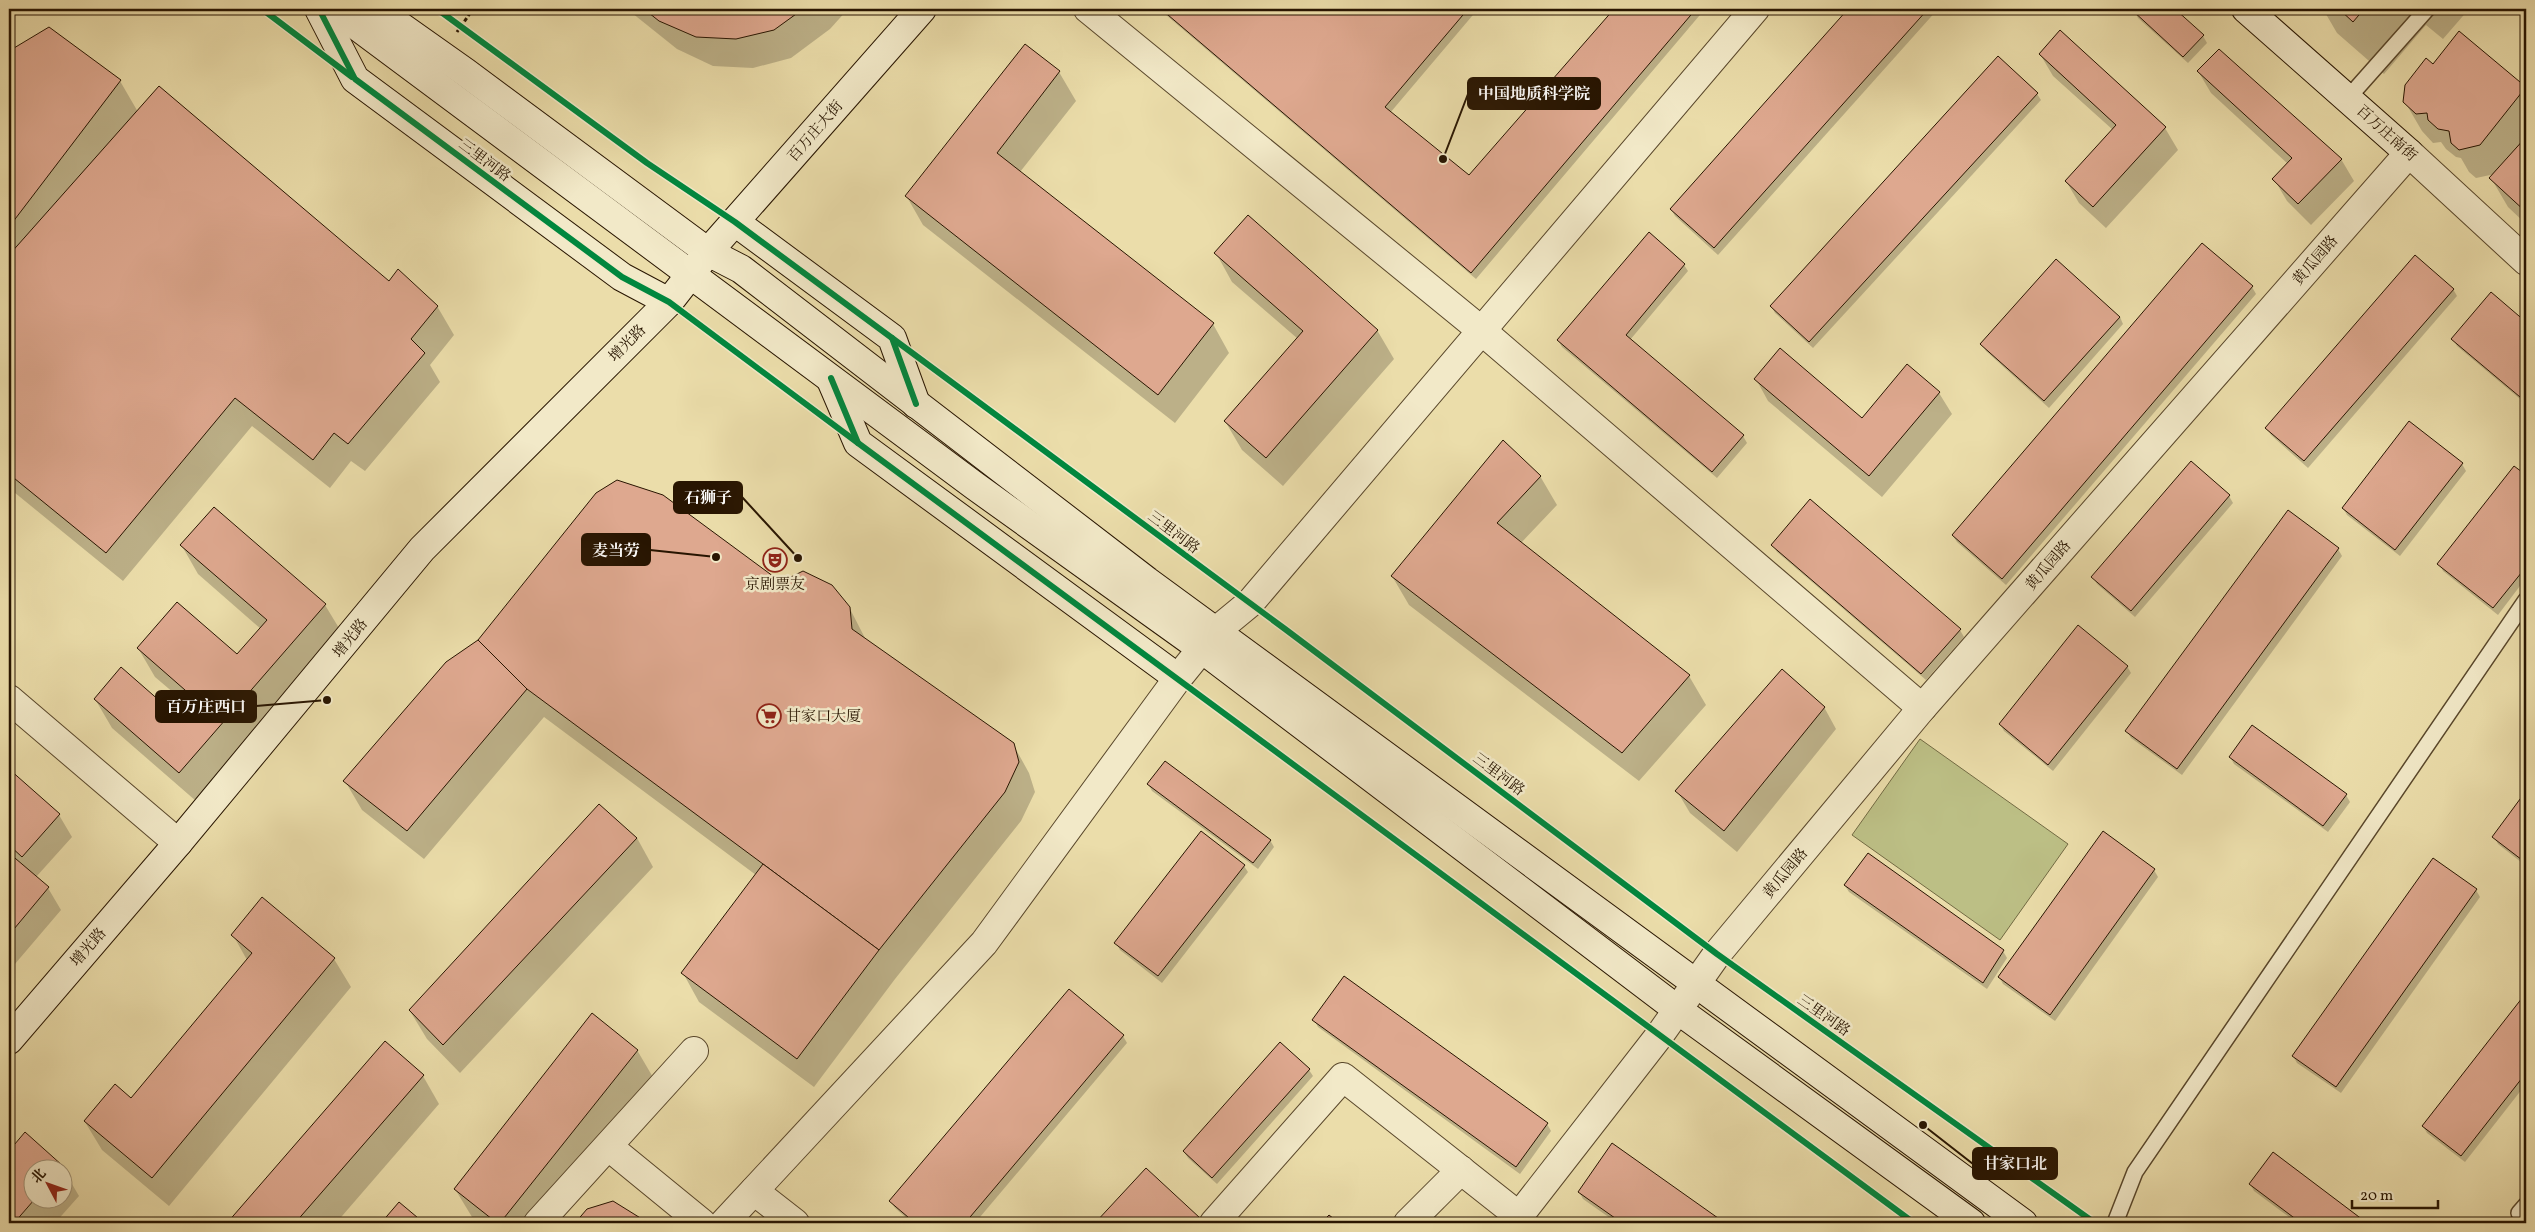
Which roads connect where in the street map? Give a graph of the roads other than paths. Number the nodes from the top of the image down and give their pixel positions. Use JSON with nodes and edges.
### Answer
{"nodes":[{"id":1,"x":318,"y":9,"type":"edge"},
{"id":2,"x":334,"y":9,"type":"edge"},
{"id":3,"x":376,"y":9,"type":"edge"},
{"id":4,"x":922,"y":9,"type":"edge"},
{"id":5,"x":1088,"y":9,"type":"edge"},
{"id":6,"x":1755,"y":9,"type":"edge"},
{"id":7,"x":2246,"y":9,"type":"edge"},
{"id":8,"x":2427,"y":9,"type":"edge"},
{"id":9,"x":2348,"y":98,"type":"junction"},
{"id":10,"x":2409,"y":153,"type":"junction"},
{"id":11,"x":735,"y":222,"type":"junction"},
{"id":12,"x":708,"y":252,"type":"junction"},
{"id":13,"x":2526,"y":261,"type":"edge"},
{"id":14,"x":690,"y":274,"type":"junction"},
{"id":15,"x":668,"y":302,"type":"junction"},
{"id":16,"x":1482,"y":331,"type":"junction"},
{"id":17,"x":831,"y":378,"type":"junction"},
{"id":18,"x":916,"y":404,"type":"junction"},
{"id":19,"x":2526,"y":600,"type":"edge"},
{"id":20,"x":1209,"y":640,"type":"junction"},
{"id":21,"x":1178,"y":678,"type":"junction"},
{"id":22,"x":9,"y":699,"type":"edge"},
{"id":23,"x":1922,"y":708,"type":"junction"},
{"id":24,"x":178,"y":843,"type":"junction"},
{"id":25,"x":1696,"y":984,"type":"junction"},
{"id":26,"x":1678,"y":1010,"type":"junction"},
{"id":27,"x":9,"y":1040,"type":"edge"},
{"id":28,"x":694,"y":1051,"type":"dead end"},
{"id":29,"x":609,"y":1147,"type":"junction"},
{"id":30,"x":1461,"y":1170,"type":"junction"},
{"id":31,"x":754,"y":1191,"type":"junction"},
{"id":32,"x":1518,"y":1220,"type":"edge"},
{"id":33,"x":538,"y":1223,"type":"edge"},
{"id":34,"x":702,"y":1223,"type":"edge"},
{"id":35,"x":724,"y":1223,"type":"edge"},
{"id":36,"x":795,"y":1223,"type":"edge"},
{"id":37,"x":1214,"y":1223,"type":"edge"},
{"id":38,"x":1408,"y":1223,"type":"edge"},
{"id":39,"x":1971,"y":1223,"type":"edge"},
{"id":40,"x":2023,"y":1223,"type":"edge"},
{"id":41,"x":2115,"y":1223,"type":"edge"}],
"edges":[{"from":1,"to":15,"type":"street","name":"三里河路"},
{"from":2,"to":14,"type":"street","name":"三里河路"},
{"from":3,"to":12,"type":"street","name":"三里河路"},
{"from":4,"to":11,"type":"street","name":"百万庄大街"},
{"from":5,"to":16,"type":"street"},
{"from":6,"to":16,"type":"street"},
{"from":7,"to":9,"type":"street","name":"百万庄南街"},
{"from":8,"to":9,"type":"lane"},
{"from":9,"to":10,"type":"street","name":"百万庄南街"},
{"from":10,"to":13,"type":"street","name":"百万庄南街"},
{"from":10,"to":23,"type":"street","name":"黄瓜园路"},
{"from":11,"to":12,"type":"street","name":"百万庄大街"},
{"from":11,"to":18,"type":"street"},
{"from":12,"to":14,"type":"street","name":"增光路"},
{"from":12,"to":18,"type":"street","name":"三里河路"},
{"from":14,"to":15,"type":"street","name":"增光路"},
{"from":14,"to":17,"type":"street","name":"三里河路"},
{"from":15,"to":24,"type":"street","name":"增光路"},
{"from":16,"to":20,"type":"street"},
{"from":16,"to":23,"type":"street"},
{"from":17,"to":20,"type":"street","name":"三里河路"},
{"from":17,"to":21,"type":"street"},
{"from":18,"to":20,"type":"street","name":"三里河路"},
{"from":19,"to":41,"type":"lane"},
{"from":20,"to":21,"type":"street"},
{"from":20,"to":25,"type":"street","name":"三里河路"},
{"from":20,"to":26,"type":"street","name":"三里河路"},
{"from":21,"to":31,"type":"street"},
{"from":22,"to":24,"type":"street"},
{"from":23,"to":25,"type":"street","name":"黄瓜园路"},
{"from":24,"to":27,"type":"street","name":"增光路"},
{"from":25,"to":26,"type":"street","name":"黄瓜园路"},
{"from":25,"to":40,"type":"street","name":"三里河路"},
{"from":26,"to":32,"type":"street","name":"黄瓜园路"},
{"from":26,"to":39,"type":"street","name":"三里河路"},
{"from":28,"to":29,"type":"street"},
{"from":29,"to":33,"type":"street"},
{"from":29,"to":34,"type":"street"},
{"from":30,"to":32,"type":"street"},
{"from":30,"to":37,"type":"street"},
{"from":30,"to":38,"type":"street"},
{"from":31,"to":35,"type":"street"},
{"from":31,"to":36,"type":"street"}]}
